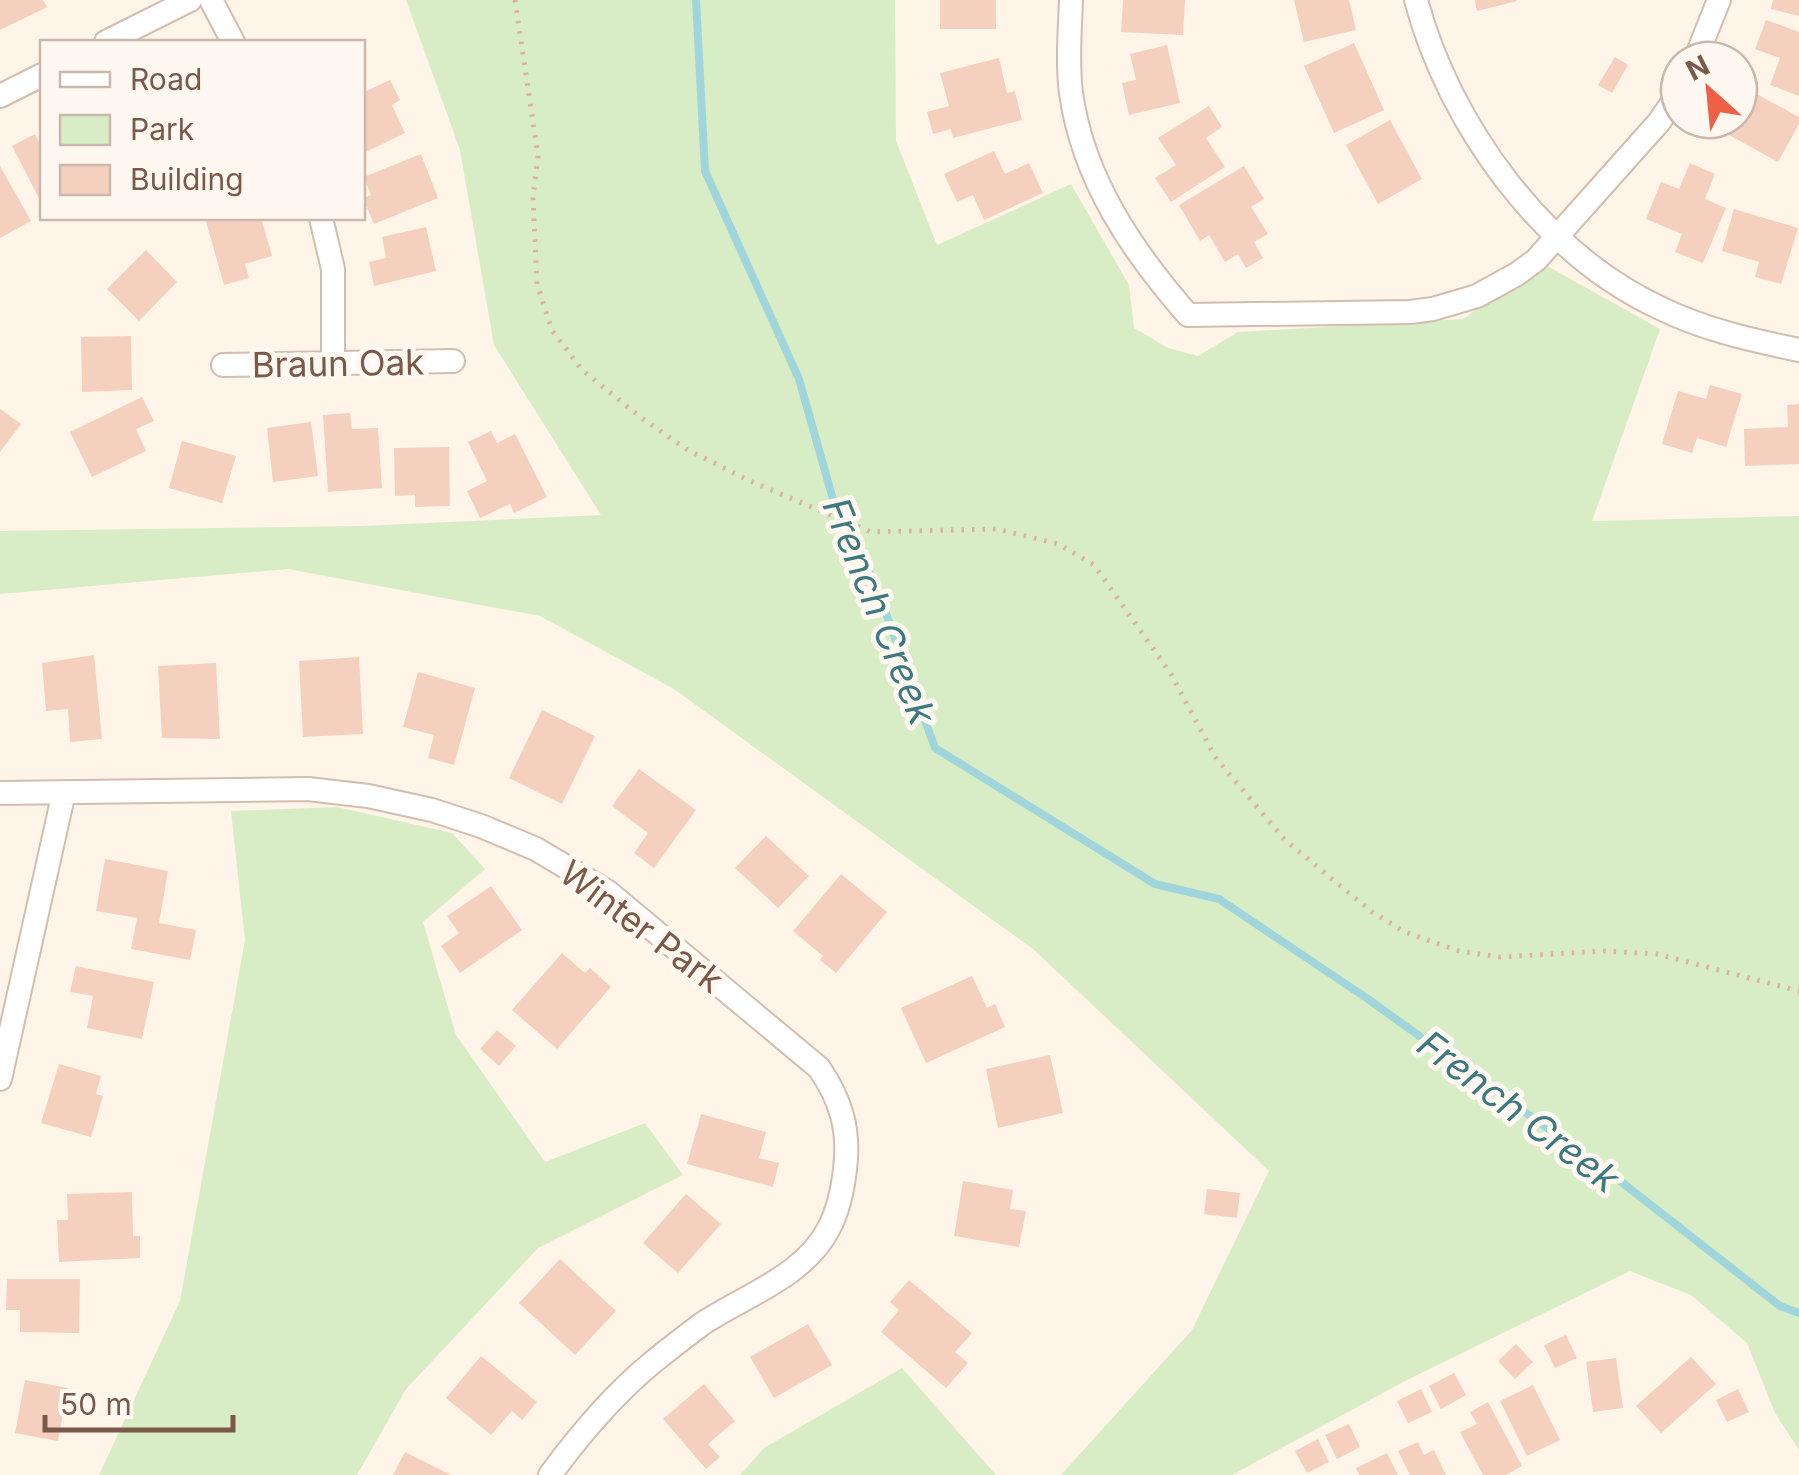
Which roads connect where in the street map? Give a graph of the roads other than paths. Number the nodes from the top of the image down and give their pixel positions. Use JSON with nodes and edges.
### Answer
{"nodes":[{"id":1,"x":190,"y":0,"type":"edge"},
{"id":2,"x":211,"y":0,"type":"edge"},
{"id":3,"x":1071,"y":0,"type":"edge"},
{"id":4,"x":1416,"y":0,"type":"edge"},
{"id":5,"x":1719,"y":0,"type":"edge"},
{"id":6,"x":110,"y":40,"type":"edge"},
{"id":7,"x":233,"y":40,"type":"edge"},
{"id":8,"x":1703,"y":40,"type":"edge"},
{"id":9,"x":40,"y":75,"type":"edge"},
{"id":10,"x":0,"y":96,"type":"edge"},
{"id":11,"x":1659,"y":122,"type":"edge"},
{"id":12,"x":321,"y":220,"type":"edge"},
{"id":13,"x":1558,"y":235,"type":"junction"},
{"id":14,"x":1799,"y":350,"type":"edge"},
{"id":15,"x":453,"y":362,"type":"dead end"},
{"id":16,"x":333,"y":364,"type":"junction"},
{"id":17,"x":223,"y":365,"type":"dead end"},
{"id":18,"x":64,"y":792,"type":"junction"},
{"id":19,"x":0,"y":793,"type":"edge"},
{"id":20,"x":0,"y":1079,"type":"edge"},
{"id":21,"x":550,"y":1475,"type":"edge"}],
"edges":[{"from":1,"to":6,"type":"street"},
{"from":2,"to":7,"type":"street"},
{"from":3,"to":13,"type":"street"},
{"from":4,"to":13,"type":"street"},
{"from":5,"to":8,"type":"street"},
{"from":9,"to":10,"type":"street"},
{"from":11,"to":13,"type":"street"},
{"from":12,"to":16,"type":"street"},
{"from":13,"to":14,"type":"street"},
{"from":15,"to":16,"type":"street","name":"Braun Oak"},
{"from":16,"to":17,"type":"street","name":"Braun Oak"},
{"from":18,"to":19,"type":"street","name":"Winter Park"},
{"from":18,"to":20,"type":"street"},
{"from":18,"to":21,"type":"street","name":"Winter Park"}]}
